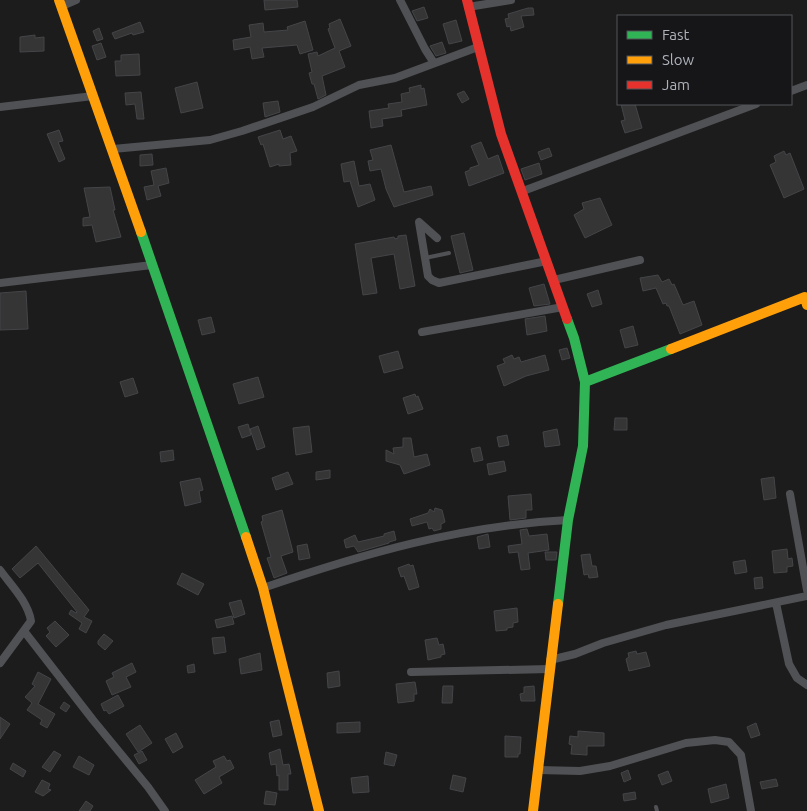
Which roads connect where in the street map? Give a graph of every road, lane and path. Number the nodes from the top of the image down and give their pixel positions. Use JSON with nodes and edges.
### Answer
{"nodes":[{"id":1,"x":76,"y":0,"type":"edge"},
{"id":2,"x":400,"y":0,"type":"edge"},
{"id":3,"x":511,"y":0,"type":"edge"},
{"id":4,"x":60,"y":3,"type":"edge"},
{"id":5,"x":468,"y":3,"type":"edge"},
{"id":6,"x":478,"y":47,"type":"junction"},
{"id":7,"x":434,"y":63,"type":"junction"},
{"id":8,"x":807,"y":85,"type":"edge"},
{"id":9,"x":792,"y":91,"type":"edge"},
{"id":10,"x":94,"y":96,"type":"junction"},
{"id":11,"x":753,"y":105,"type":"edge"},
{"id":12,"x":0,"y":107,"type":"edge"},
{"id":13,"x":112,"y":149,"type":"junction"},
{"id":14,"x":522,"y":191,"type":"junction"},
{"id":15,"x":438,"y":238,"type":"dead end"},
{"id":16,"x":449,"y":253,"type":"dead end"},
{"id":17,"x":424,"y":258,"type":"junction"},
{"id":18,"x":640,"y":260,"type":"dead end"},
{"id":19,"x":547,"y":261,"type":"junction"},
{"id":20,"x":152,"y":265,"type":"junction"},
{"id":21,"x":554,"y":280,"type":"junction"},
{"id":22,"x":0,"y":283,"type":"edge"},
{"id":23,"x":807,"y":305,"type":"edge"},
{"id":24,"x":563,"y":307,"type":"junction"},
{"id":25,"x":422,"y":332,"type":"dead end"},
{"id":26,"x":585,"y":382,"type":"junction"},
{"id":27,"x":790,"y":494,"type":"dead end"},
{"id":28,"x":568,"y":520,"type":"junction"},
{"id":29,"x":0,"y":570,"type":"edge"},
{"id":30,"x":263,"y":588,"type":"junction"},
{"id":31,"x":807,"y":590,"type":"edge"},
{"id":32,"x":807,"y":596,"type":"edge"},
{"id":33,"x":776,"y":602,"type":"junction"},
{"id":34,"x":24,"y":631,"type":"junction"},
{"id":35,"x":0,"y":663,"type":"edge"},
{"id":36,"x":550,"y":664,"type":"junction"},
{"id":37,"x":411,"y":672,"type":"dead end"},
{"id":38,"x":807,"y":684,"type":"edge"},
{"id":39,"x":538,"y":770,"type":"junction"},
{"id":40,"x":165,"y":811,"type":"edge"},
{"id":41,"x":319,"y":811,"type":"edge"},
{"id":42,"x":533,"y":811,"type":"edge"},
{"id":43,"x":751,"y":811,"type":"edge"}],
"edges":[{"from":1,"to":4,"type":"street"},
{"from":2,"to":7,"type":"street"},
{"from":3,"to":5,"type":"street"},
{"from":4,"to":10,"type":"street"},
{"from":5,"to":6,"type":"street"},
{"from":6,"to":7,"type":"street"},
{"from":6,"to":14,"type":"street"},
{"from":7,"to":13,"type":"street"},
{"from":8,"to":9,"type":"street"},
{"from":10,"to":12,"type":"street"},
{"from":10,"to":13,"type":"street"},
{"from":11,"to":14,"type":"street"},
{"from":13,"to":20,"type":"street"},
{"from":14,"to":19,"type":"street"},
{"from":15,"to":17,"type":"street"},
{"from":16,"to":17,"type":"lane"},
{"from":17,"to":19,"type":"street"},
{"from":18,"to":21,"type":"street"},
{"from":19,"to":21,"type":"street"},
{"from":20,"to":22,"type":"street"},
{"from":20,"to":30,"type":"street"},
{"from":21,"to":24,"type":"street"},
{"from":23,"to":26,"type":"street"},
{"from":24,"to":25,"type":"street"},
{"from":24,"to":26,"type":"street"},
{"from":26,"to":28,"type":"street"},
{"from":27,"to":31,"type":"street"},
{"from":28,"to":30,"type":"street"},
{"from":28,"to":36,"type":"street"},
{"from":29,"to":34,"type":"street"},
{"from":30,"to":41,"type":"street"},
{"from":32,"to":33,"type":"street"},
{"from":33,"to":36,"type":"street"},
{"from":33,"to":38,"type":"street"},
{"from":34,"to":35,"type":"street"},
{"from":34,"to":40,"type":"street"},
{"from":36,"to":37,"type":"street"},
{"from":36,"to":39,"type":"street"},
{"from":39,"to":42,"type":"street"},
{"from":39,"to":43,"type":"street"}]}
